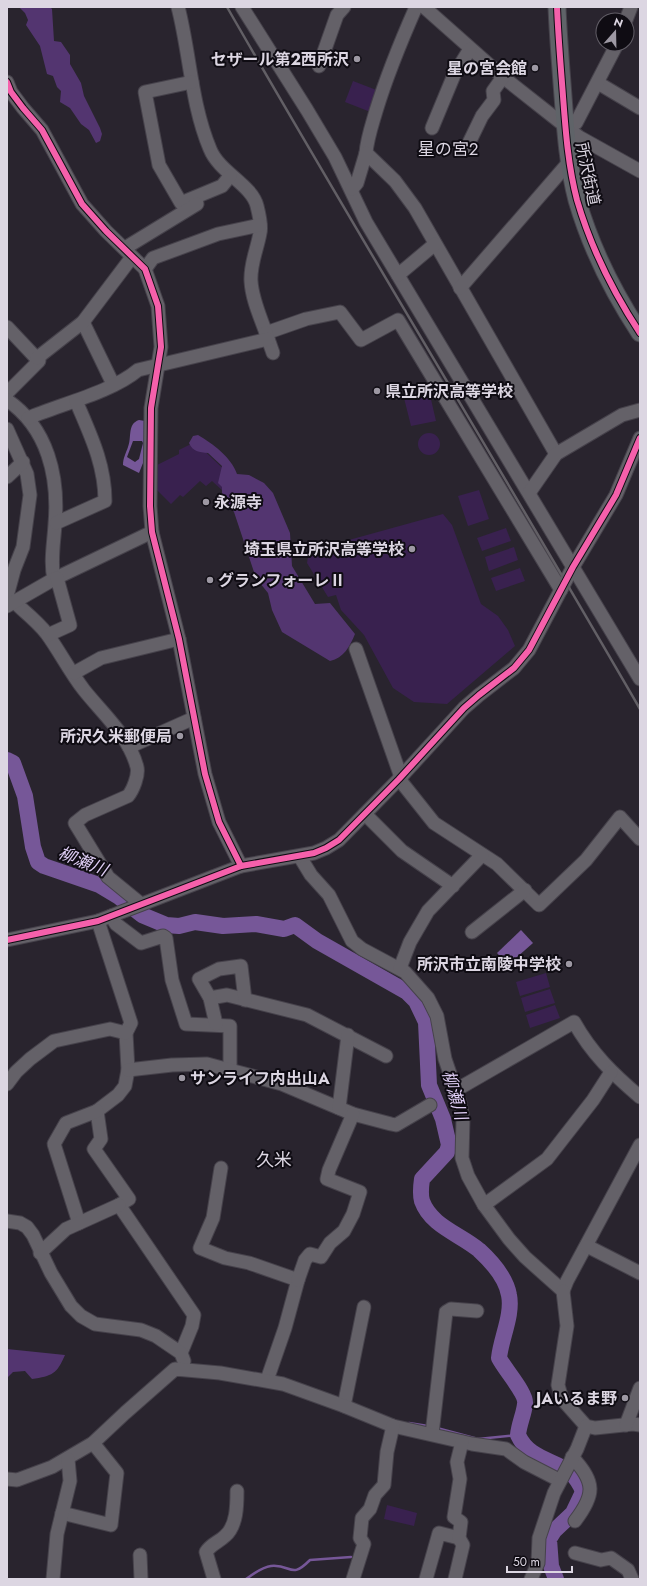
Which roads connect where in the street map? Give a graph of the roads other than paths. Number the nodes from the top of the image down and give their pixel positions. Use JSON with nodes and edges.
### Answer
{"nodes":[{"id":1,"x":178,"y":7,"type":"edge"},
{"id":2,"x":242,"y":7,"type":"edge"},
{"id":3,"x":344,"y":7,"type":"edge"},
{"id":4,"x":416,"y":7,"type":"edge"},
{"id":5,"x":424,"y":7,"type":"edge"},
{"id":6,"x":557,"y":7,"type":"edge"},
{"id":7,"x":470,"y":49,"type":"junction"},
{"id":8,"x":613,"y":52,"type":"edge"},
{"id":9,"x":319,"y":66,"type":"dead end"},
{"id":10,"x":503,"y":77,"type":"junction"},
{"id":11,"x":7,"y":82,"type":"edge"},
{"id":12,"x":192,"y":82,"type":"junction"},
{"id":13,"x":598,"y":83,"type":"junction"},
{"id":14,"x":640,"y":108,"type":"edge"},
{"id":15,"x":565,"y":125,"type":"junction"},
{"id":16,"x":432,"y":128,"type":"dead end"},
{"id":17,"x":466,"y":149,"type":"dead end"},
{"id":18,"x":366,"y":153,"type":"junction"},
{"id":19,"x":570,"y":160,"type":"junction"},
{"id":20,"x":640,"y":171,"type":"edge"},
{"id":21,"x":235,"y":179,"type":"junction"},
{"id":22,"x":352,"y":189,"type":"junction"},
{"id":23,"x":260,"y":225,"type":"junction"},
{"id":24,"x":436,"y":244,"type":"junction"},
{"id":25,"x":128,"y":252,"type":"junction"},
{"id":26,"x":145,"y":269,"type":"junction"},
{"id":27,"x":398,"y":275,"type":"junction"},
{"id":28,"x":460,"y":288,"type":"junction"},
{"id":29,"x":83,"y":322,"type":"junction"},
{"id":30,"x":7,"y":327,"type":"edge"},
{"id":31,"x":640,"y":334,"type":"edge"},
{"id":32,"x":267,"y":336,"type":"junction"},
{"id":33,"x":274,"y":353,"type":"dead end"},
{"id":34,"x":37,"y":358,"type":"junction"},
{"id":35,"x":157,"y":365,"type":"junction"},
{"id":36,"x":10,"y":384,"type":"edge"},
{"id":37,"x":113,"y":384,"type":"junction"},
{"id":38,"x":7,"y":400,"type":"edge"},
{"id":39,"x":76,"y":401,"type":"junction"},
{"id":40,"x":640,"y":410,"type":"edge"},
{"id":41,"x":28,"y":418,"type":"junction"},
{"id":42,"x":7,"y":429,"type":"edge"},
{"id":43,"x":640,"y":438,"type":"edge"},
{"id":44,"x":556,"y":454,"type":"junction"},
{"id":45,"x":23,"y":462,"type":"junction"},
{"id":46,"x":7,"y":477,"type":"edge"},
{"id":47,"x":529,"y":493,"type":"junction"},
{"id":48,"x":56,"y":523,"type":"junction"},
{"id":49,"x":152,"y":532,"type":"junction"},
{"id":50,"x":10,"y":567,"type":"edge"},
{"id":51,"x":573,"y":567,"type":"junction"},
{"id":52,"x":56,"y":578,"type":"junction"},
{"id":53,"x":560,"y":590,"type":"junction"},
{"id":54,"x":9,"y":602,"type":"edge"},
{"id":55,"x":48,"y":635,"type":"junction"},
{"id":56,"x":180,"y":639,"type":"junction"},
{"id":57,"x":356,"y":649,"type":"dead end"},
{"id":58,"x":74,"y":673,"type":"junction"},
{"id":59,"x":640,"y":679,"type":"edge"},
{"id":60,"x":194,"y":718,"type":"junction"},
{"id":61,"x":128,"y":747,"type":"junction"},
{"id":62,"x":400,"y":778,"type":"junction"},
{"id":63,"x":366,"y":814,"type":"junction"},
{"id":64,"x":640,"y":838,"type":"edge"},
{"id":65,"x":482,"y":855,"type":"junction"},
{"id":66,"x":300,"y":857,"type":"junction"},
{"id":67,"x":242,"y":866,"type":"junction"},
{"id":68,"x":453,"y":886,"type":"junction"},
{"id":69,"x":525,"y":890,"type":"junction"},
{"id":70,"x":140,"y":904,"type":"junction"},
{"id":71,"x":116,"y":914,"type":"junction"},
{"id":72,"x":98,"y":921,"type":"junction"},
{"id":73,"x":472,"y":932,"type":"dead end"},
{"id":74,"x":7,"y":940,"type":"edge"},
{"id":75,"x":400,"y":968,"type":"junction"},
{"id":76,"x":210,"y":998,"type":"junction"},
{"id":77,"x":245,"y":1000,"type":"junction"},
{"id":78,"x":216,"y":1024,"type":"junction"},
{"id":79,"x":126,"y":1033,"type":"junction"},
{"id":80,"x":348,"y":1036,"type":"junction"},
{"id":81,"x":386,"y":1056,"type":"dead end"},
{"id":82,"x":230,"y":1069,"type":"junction"},
{"id":83,"x":128,"y":1070,"type":"junction"},
{"id":84,"x":611,"y":1072,"type":"junction"},
{"id":85,"x":7,"y":1084,"type":"edge"},
{"id":86,"x":456,"y":1090,"type":"junction"},
{"id":87,"x":640,"y":1097,"type":"edge"},
{"id":88,"x":430,"y":1105,"type":"dead end"},
{"id":89,"x":339,"y":1108,"type":"junction"},
{"id":90,"x":97,"y":1111,"type":"junction"},
{"id":91,"x":353,"y":1114,"type":"junction"},
{"id":92,"x":640,"y":1145,"type":"edge"},
{"id":93,"x":221,"y":1168,"type":"dead end"},
{"id":94,"x":484,"y":1204,"type":"junction"},
{"id":95,"x":119,"y":1206,"type":"junction"},
{"id":96,"x":7,"y":1222,"type":"edge"},
{"id":97,"x":79,"y":1222,"type":"junction"},
{"id":98,"x":587,"y":1246,"type":"junction"},
{"id":99,"x":40,"y":1253,"type":"junction"},
{"id":100,"x":640,"y":1273,"type":"edge"},
{"id":101,"x":298,"y":1280,"type":"junction"},
{"id":102,"x":563,"y":1291,"type":"junction"},
{"id":103,"x":364,"y":1307,"type":"dead end"},
{"id":104,"x":476,"y":1311,"type":"dead end"},
{"id":105,"x":181,"y":1353,"type":"junction"},
{"id":106,"x":188,"y":1370,"type":"junction"},
{"id":107,"x":267,"y":1380,"type":"junction"},
{"id":108,"x":640,"y":1388,"type":"edge"},
{"id":109,"x":344,"y":1406,"type":"junction"},
{"id":110,"x":626,"y":1425,"type":"junction"},
{"id":111,"x":640,"y":1425,"type":"edge"},
{"id":112,"x":393,"y":1426,"type":"junction"},
{"id":113,"x":586,"y":1426,"type":"junction"},
{"id":114,"x":433,"y":1430,"type":"junction"},
{"id":115,"x":462,"y":1442,"type":"junction"},
{"id":116,"x":93,"y":1443,"type":"junction"},
{"id":117,"x":572,"y":1457,"type":"junction"},
{"id":118,"x":68,"y":1459,"type":"junction"},
{"id":119,"x":7,"y":1479,"type":"edge"},
{"id":120,"x":559,"y":1480,"type":"junction"},
{"id":121,"x":237,"y":1491,"type":"dead end"},
{"id":122,"x":62,"y":1513,"type":"junction"},
{"id":123,"x":575,"y":1521,"type":"dead end"},
{"id":124,"x":458,"y":1538,"type":"junction"},
{"id":125,"x":575,"y":1553,"type":"dead end"},
{"id":126,"x":140,"y":1555,"type":"dead end"},
{"id":127,"x":534,"y":1577,"type":"edge"},
{"id":128,"x":53,"y":1579,"type":"edge"},
{"id":129,"x":141,"y":1579,"type":"edge"},
{"id":130,"x":214,"y":1579,"type":"edge"},
{"id":131,"x":353,"y":1579,"type":"edge"},
{"id":132,"x":426,"y":1579,"type":"edge"},
{"id":133,"x":455,"y":1579,"type":"edge"},
{"id":134,"x":632,"y":1579,"type":"edge"}],
"edges":[{"from":1,"to":12,"type":"street"},
{"from":2,"to":22,"type":"street"},
{"from":3,"to":9,"type":"street"},
{"from":4,"to":18,"type":"street"},
{"from":5,"to":7,"type":"street"},
{"from":6,"to":15,"type":"main road","name":"所沢街道"},
{"from":7,"to":10,"type":"street"},
{"from":7,"to":16,"type":"street"},
{"from":8,"to":13,"type":"street"},
{"from":10,"to":15,"type":"street"},
{"from":10,"to":17,"type":"street"},
{"from":11,"to":25,"type":"street"},
{"from":12,"to":21,"type":"street"},
{"from":12,"to":21,"type":"street"},
{"from":13,"to":14,"type":"street"},
{"from":13,"to":15,"type":"street"},
{"from":15,"to":19,"type":"main road","name":"所沢街道"},
{"from":15,"to":20,"type":"street"},
{"from":18,"to":22,"type":"street"},
{"from":18,"to":24,"type":"street"},
{"from":19,"to":28,"type":"street"},
{"from":19,"to":31,"type":"main road","name":"所沢街道"},
{"from":21,"to":23,"type":"street"},
{"from":21,"to":25,"type":"street"},
{"from":22,"to":27,"type":"street"},
{"from":23,"to":26,"type":"street"},
{"from":23,"to":32,"type":"street"},
{"from":24,"to":27,"type":"street"},
{"from":24,"to":28,"type":"street"},
{"from":25,"to":26,"type":"street"},
{"from":25,"to":29,"type":"street"},
{"from":26,"to":35,"type":"street"},
{"from":27,"to":47,"type":"street"},
{"from":28,"to":44,"type":"street"},
{"from":29,"to":34,"type":"street"},
{"from":29,"to":37,"type":"street"},
{"from":30,"to":34,"type":"street"},
{"from":32,"to":33,"type":"street"},
{"from":32,"to":35,"type":"street"},
{"from":32,"to":53,"type":"street"},
{"from":34,"to":36,"type":"street"},
{"from":35,"to":37,"type":"street"},
{"from":35,"to":49,"type":"street"},
{"from":37,"to":39,"type":"street"},
{"from":38,"to":41,"type":"street"},
{"from":39,"to":41,"type":"street"},
{"from":39,"to":48,"type":"street"},
{"from":40,"to":44,"type":"street"},
{"from":41,"to":48,"type":"street"},
{"from":42,"to":45,"type":"street"},
{"from":43,"to":51,"type":"street"},
{"from":44,"to":47,"type":"street"},
{"from":45,"to":46,"type":"street"},
{"from":45,"to":50,"type":"street"},
{"from":47,"to":51,"type":"street"},
{"from":48,"to":52,"type":"street"},
{"from":49,"to":52,"type":"street"},
{"from":49,"to":56,"type":"street"},
{"from":50,"to":54,"type":"street"},
{"from":51,"to":53,"type":"street"},
{"from":51,"to":59,"type":"street"},
{"from":52,"to":54,"type":"street"},
{"from":52,"to":55,"type":"street"},
{"from":53,"to":62,"type":"street"},
{"from":54,"to":55,"type":"street"},
{"from":55,"to":58,"type":"street"},
{"from":56,"to":58,"type":"street"},
{"from":56,"to":60,"type":"street"},
{"from":57,"to":62,"type":"street"},
{"from":58,"to":61,"type":"street"},
{"from":60,"to":61,"type":"street"},
{"from":60,"to":67,"type":"street"},
{"from":61,"to":70,"type":"street"},
{"from":62,"to":63,"type":"street"},
{"from":62,"to":65,"type":"street"},
{"from":63,"to":66,"type":"street"},
{"from":63,"to":68,"type":"street"},
{"from":64,"to":69,"type":"street"},
{"from":65,"to":68,"type":"street"},
{"from":65,"to":69,"type":"street"},
{"from":66,"to":67,"type":"street"},
{"from":66,"to":75,"type":"street"},
{"from":67,"to":70,"type":"street"},
{"from":68,"to":75,"type":"street"},
{"from":69,"to":73,"type":"street"},
{"from":70,"to":71,"type":"street"},
{"from":71,"to":72,"type":"street"},
{"from":71,"to":78,"type":"street"},
{"from":72,"to":74,"type":"street"},
{"from":72,"to":79,"type":"street"},
{"from":75,"to":86,"type":"street"},
{"from":76,"to":77,"type":"street"},
{"from":76,"to":77,"type":"street"},
{"from":76,"to":78,"type":"street"},
{"from":77,"to":80,"type":"street"},
{"from":78,"to":82,"type":"street"},
{"from":79,"to":83,"type":"street"},
{"from":79,"to":85,"type":"street"},
{"from":80,"to":81,"type":"street"},
{"from":80,"to":89,"type":"street"},
{"from":82,"to":83,"type":"street"},
{"from":82,"to":89,"type":"street"},
{"from":83,"to":90,"type":"street"},
{"from":84,"to":86,"type":"street"},
{"from":84,"to":87,"type":"street"},
{"from":84,"to":94,"type":"street"},
{"from":86,"to":94,"type":"street"},
{"from":88,"to":91,"type":"street"},
{"from":89,"to":91,"type":"street"},
{"from":90,"to":95,"type":"street"},
{"from":90,"to":97,"type":"street"},
{"from":91,"to":101,"type":"street"},
{"from":92,"to":98,"type":"street"},
{"from":93,"to":101,"type":"street"},
{"from":94,"to":102,"type":"street"},
{"from":95,"to":97,"type":"street"},
{"from":95,"to":105,"type":"street"},
{"from":96,"to":99,"type":"street"},
{"from":97,"to":99,"type":"street"},
{"from":98,"to":100,"type":"street"},
{"from":98,"to":102,"type":"street"},
{"from":99,"to":105,"type":"street"},
{"from":101,"to":107,"type":"street"},
{"from":102,"to":113,"type":"street"},
{"from":103,"to":109,"type":"street"},
{"from":104,"to":114,"type":"street"},
{"from":105,"to":106,"type":"street"},
{"from":106,"to":107,"type":"street"},
{"from":106,"to":116,"type":"street"},
{"from":107,"to":109,"type":"street"},
{"from":108,"to":110,"type":"street"},
{"from":109,"to":112,"type":"street"},
{"from":110,"to":111,"type":"street"},
{"from":110,"to":113,"type":"street"},
{"from":112,"to":114,"type":"street"},
{"from":112,"to":131,"type":"street"},
{"from":113,"to":117,"type":"street"},
{"from":114,"to":115,"type":"street"},
{"from":115,"to":120,"type":"street"},
{"from":115,"to":124,"type":"street"},
{"from":116,"to":118,"type":"street"},
{"from":116,"to":122,"type":"street"},
{"from":117,"to":120,"type":"street"},
{"from":117,"to":123,"type":"street"},
{"from":118,"to":119,"type":"street"},
{"from":118,"to":122,"type":"street"},
{"from":120,"to":127,"type":"street"},
{"from":121,"to":130,"type":"street"},
{"from":122,"to":128,"type":"street"},
{"from":124,"to":132,"type":"street"},
{"from":124,"to":133,"type":"street"},
{"from":125,"to":134,"type":"street"},
{"from":126,"to":129,"type":"street"}]}
